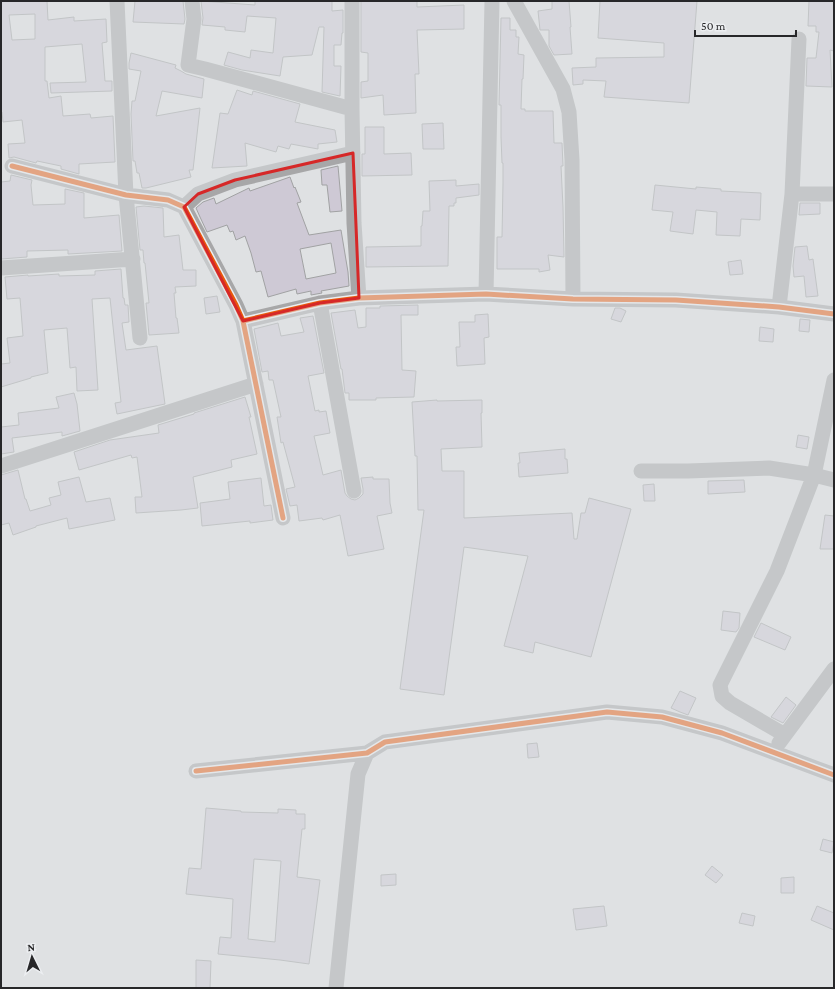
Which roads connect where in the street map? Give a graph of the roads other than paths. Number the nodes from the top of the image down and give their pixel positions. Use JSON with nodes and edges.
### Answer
{"nodes":[{"id":1,"x":117,"y":1,"type":"edge"},
{"id":2,"x":192,"y":1,"type":"edge"},
{"id":3,"x":352,"y":1,"type":"edge"},
{"id":4,"x":492,"y":1,"type":"edge"},
{"id":5,"x":514,"y":1,"type":"edge"},
{"id":6,"x":799,"y":39,"type":"dead end"},
{"id":7,"x":352,"y":109,"type":"junction"},
{"id":8,"x":353,"y":153,"type":"junction"},
{"id":9,"x":12,"y":166,"type":"dead end"},
{"id":10,"x":792,"y":194,"type":"junction"},
{"id":11,"x":834,"y":194,"type":"edge"},
{"id":12,"x":126,"y":195,"type":"junction"},
{"id":13,"x":184,"y":207,"type":"junction"},
{"id":14,"x":132,"y":259,"type":"junction"},
{"id":15,"x":1,"y":268,"type":"edge"},
{"id":16,"x":486,"y":294,"type":"junction"},
{"id":17,"x":359,"y":298,"type":"junction"},
{"id":18,"x":573,"y":299,"type":"junction"},
{"id":19,"x":320,"y":303,"type":"junction"},
{"id":20,"x":779,"y":307,"type":"junction"},
{"id":21,"x":834,"y":314,"type":"edge"},
{"id":22,"x":243,"y":321,"type":"junction"},
{"id":23,"x":140,"y":338,"type":"dead end"},
{"id":24,"x":834,"y":380,"type":"edge"},
{"id":25,"x":256,"y":384,"type":"junction"},
{"id":26,"x":1,"y":466,"type":"edge"},
{"id":27,"x":641,"y":471,"type":"dead end"},
{"id":28,"x":814,"y":475,"type":"junction"},
{"id":29,"x":834,"y":480,"type":"edge"},
{"id":30,"x":354,"y":491,"type":"dead end"},
{"id":31,"x":283,"y":518,"type":"dead end"},
{"id":32,"x":834,"y":669,"type":"edge"},
{"id":33,"x":785,"y":735,"type":"junction"},
{"id":34,"x":772,"y":752,"type":"junction"},
{"id":35,"x":367,"y":753,"type":"junction"},
{"id":36,"x":196,"y":771,"type":"dead end"},
{"id":37,"x":834,"y":775,"type":"edge"},
{"id":38,"x":336,"y":988,"type":"edge"}],
"edges":[{"from":1,"to":12,"type":"street"},
{"from":2,"to":7,"type":"street"},
{"from":3,"to":7,"type":"street"},
{"from":4,"to":16,"type":"street"},
{"from":5,"to":18,"type":"street"},
{"from":6,"to":10,"type":"street"},
{"from":7,"to":8,"type":"street"},
{"from":8,"to":13,"type":"street"},
{"from":8,"to":17,"type":"street"},
{"from":9,"to":12,"type":"street"},
{"from":10,"to":11,"type":"street"},
{"from":10,"to":20,"type":"street"},
{"from":12,"to":13,"type":"street"},
{"from":12,"to":14,"type":"street"},
{"from":13,"to":22,"type":"street"},
{"from":14,"to":15,"type":"street"},
{"from":14,"to":23,"type":"street"},
{"from":16,"to":17,"type":"street"},
{"from":16,"to":18,"type":"street"},
{"from":17,"to":19,"type":"street"},
{"from":18,"to":20,"type":"street"},
{"from":19,"to":22,"type":"street"},
{"from":19,"to":30,"type":"street"},
{"from":20,"to":21,"type":"street"},
{"from":22,"to":25,"type":"street"},
{"from":24,"to":28,"type":"street"},
{"from":25,"to":26,"type":"street"},
{"from":25,"to":31,"type":"street"},
{"from":27,"to":28,"type":"street"},
{"from":28,"to":29,"type":"street"},
{"from":28,"to":33,"type":"street"},
{"from":32,"to":33,"type":"street"},
{"from":33,"to":34,"type":"street"},
{"from":34,"to":35,"type":"street"},
{"from":34,"to":37,"type":"street"},
{"from":35,"to":36,"type":"street"},
{"from":35,"to":38,"type":"street"}]}
